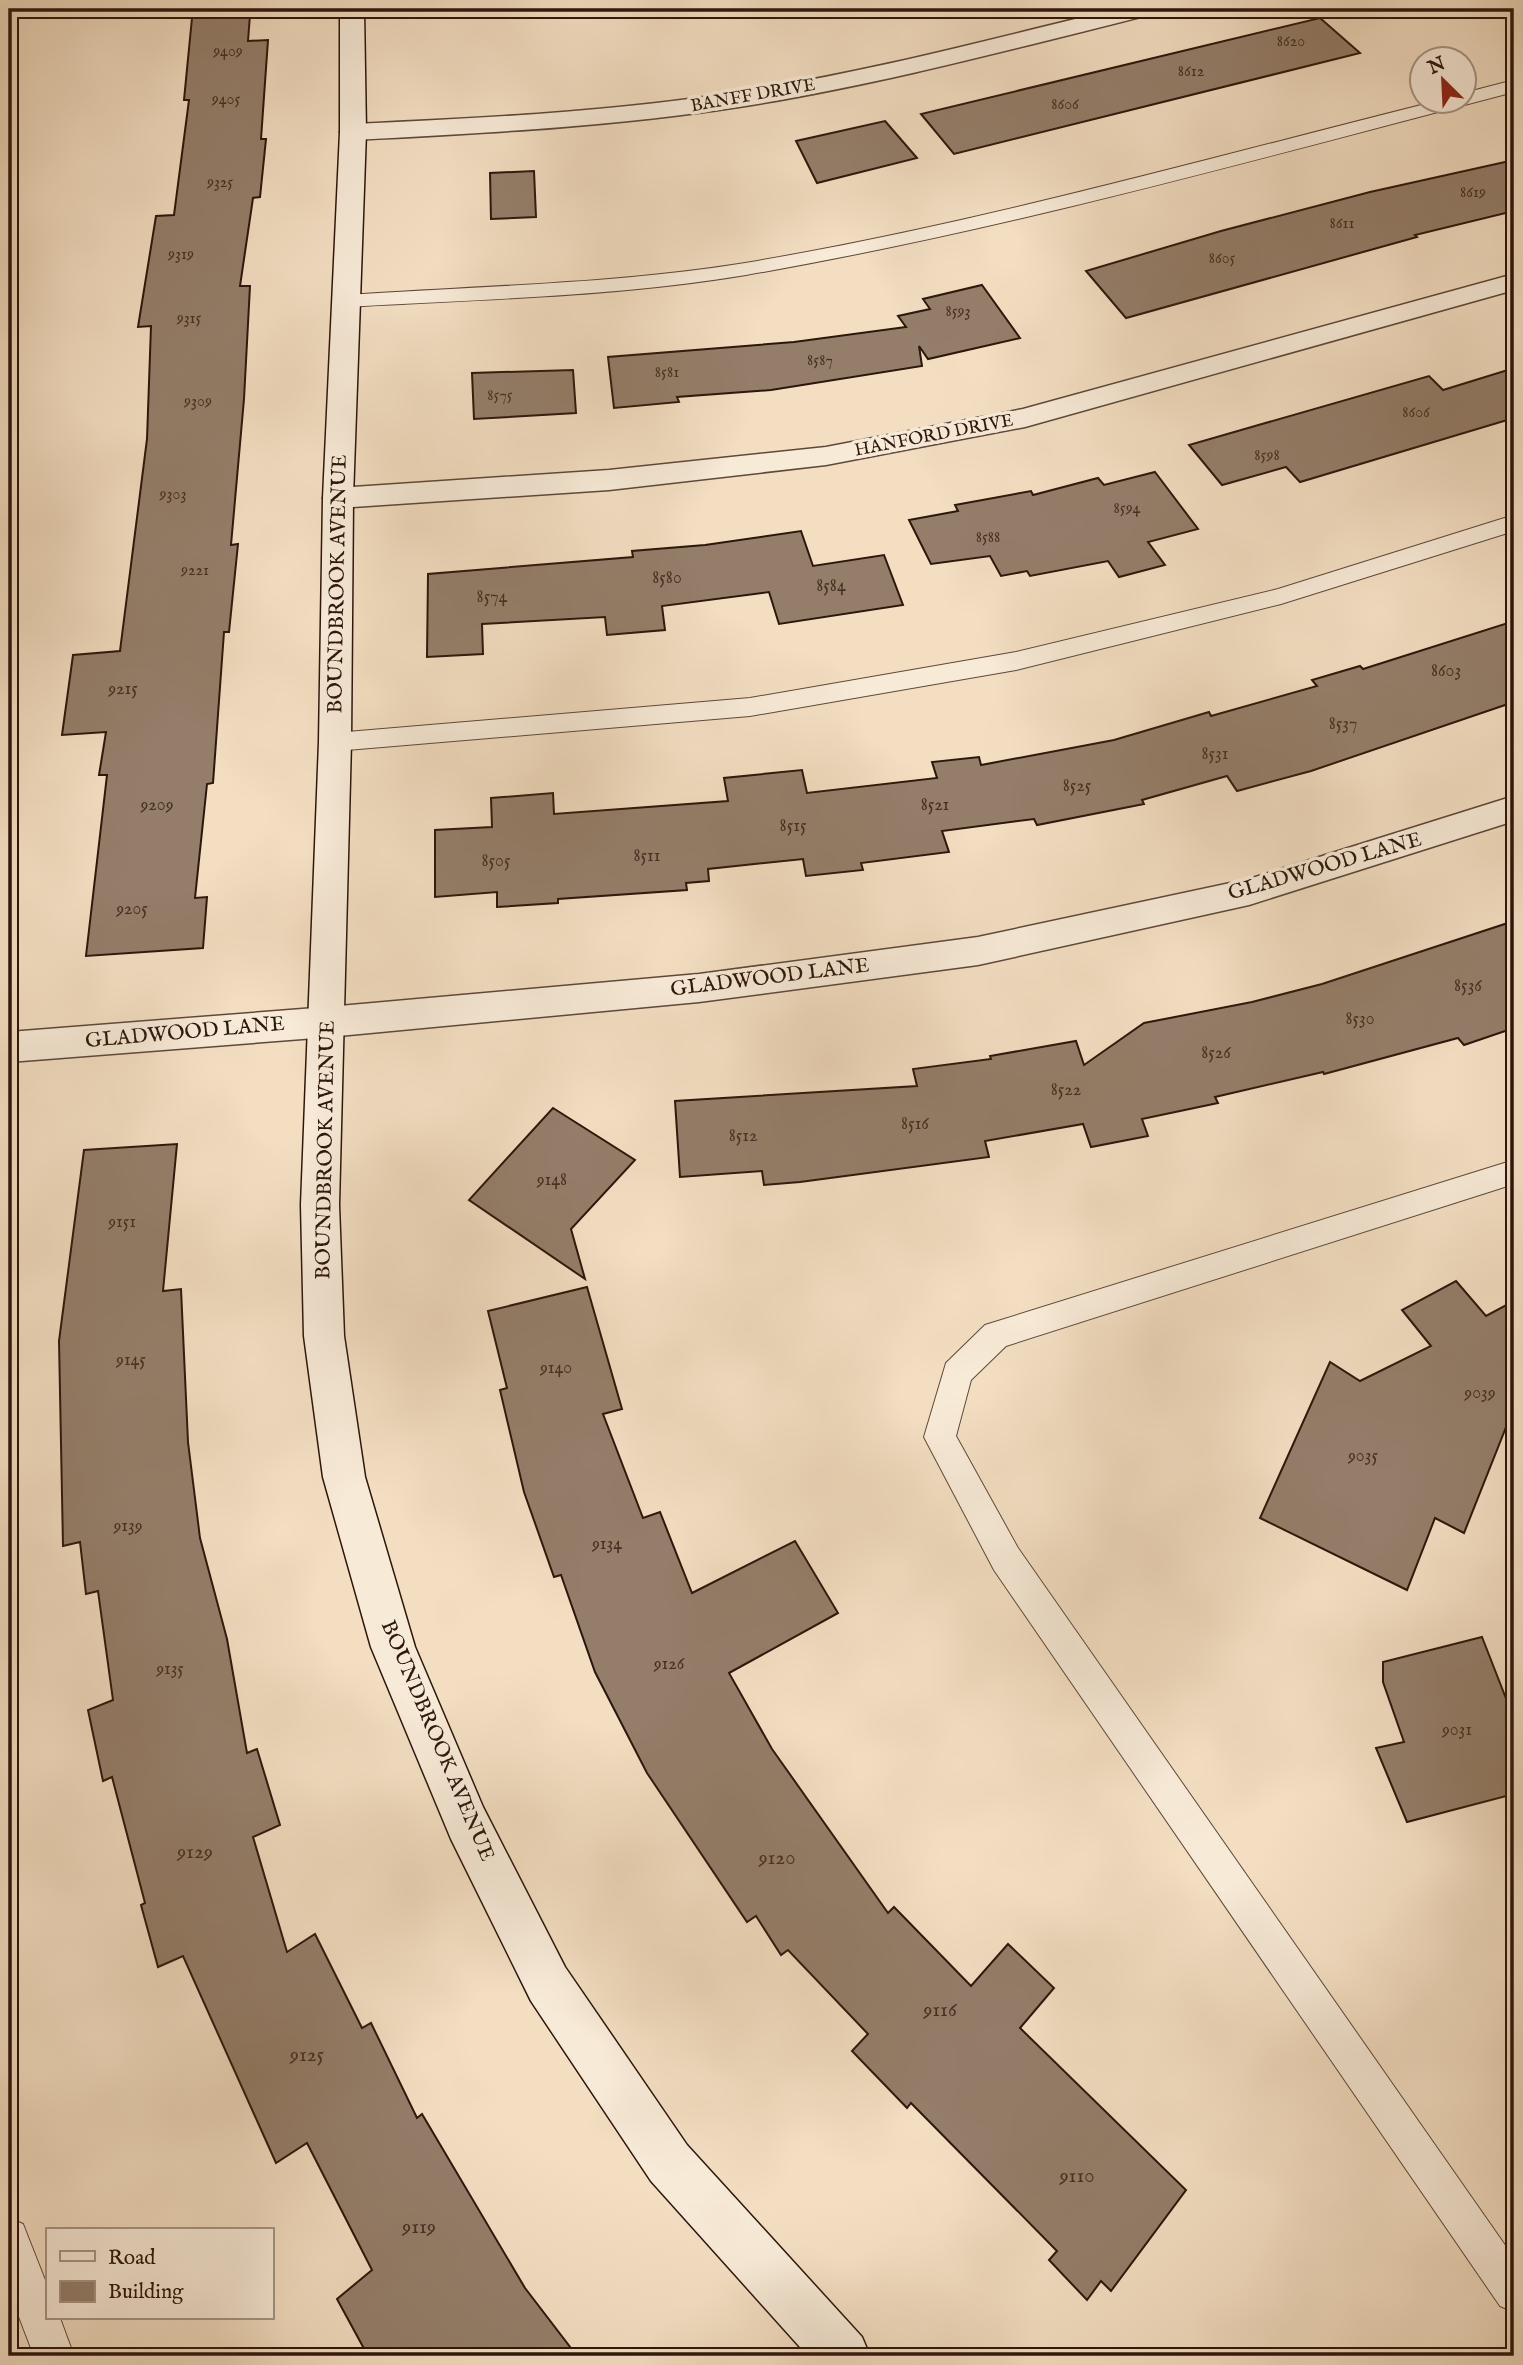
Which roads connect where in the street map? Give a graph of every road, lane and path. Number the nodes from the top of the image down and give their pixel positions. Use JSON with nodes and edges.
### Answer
{"nodes":[{"id":1,"x":352,"y":9,"type":"edge"},
{"id":2,"x":1145,"y":9,"type":"edge"},
{"id":3,"x":1514,"y":86,"type":"edge"},
{"id":4,"x":1478,"y":95,"type":"edge"},
{"id":5,"x":1408,"y":114,"type":"edge"},
{"id":6,"x":353,"y":132,"type":"junction"},
{"id":7,"x":1514,"y":282,"type":"edge"},
{"id":8,"x":346,"y":301,"type":"junction"},
{"id":9,"x":338,"y":498,"type":"junction"},
{"id":10,"x":1514,"y":523,"type":"edge"},
{"id":11,"x":335,"y":742,"type":"junction"},
{"id":12,"x":1514,"y":808,"type":"edge"},
{"id":13,"x":328,"y":1022,"type":"junction"},
{"id":14,"x":9,"y":1047,"type":"edge"},
{"id":15,"x":1514,"y":1172,"type":"edge"},
{"id":16,"x":9,"y":2238,"type":"edge"},
{"id":17,"x":1514,"y":2292,"type":"edge"},
{"id":18,"x":54,"y":2356,"type":"edge"},
{"id":19,"x":843,"y":2356,"type":"edge"}],
"edges":[{"from":1,"to":6,"type":"street","name":"BOUNDBROOK AVENUE"},
{"from":2,"to":6,"type":"street","name":"BANFF DRIVE"},
{"from":3,"to":4,"type":"lane"},
{"from":5,"to":8,"type":"lane"},
{"from":6,"to":8,"type":"street","name":"BOUNDBROOK AVENUE"},
{"from":7,"to":9,"type":"street","name":"HANFORD DRIVE"},
{"from":8,"to":9,"type":"street","name":"BOUNDBROOK AVENUE"},
{"from":9,"to":11,"type":"street","name":"BOUNDBROOK AVENUE"},
{"from":10,"to":11,"type":"lane"},
{"from":11,"to":13,"type":"street","name":"BOUNDBROOK AVENUE"},
{"from":12,"to":13,"type":"street","name":"GLADWOOD LANE"},
{"from":13,"to":14,"type":"street","name":"GLADWOOD LANE"},
{"from":13,"to":19,"type":"street","name":"BOUNDBROOK AVENUE"},
{"from":15,"to":17,"type":"lane"},
{"from":16,"to":18,"type":"lane"}]}
